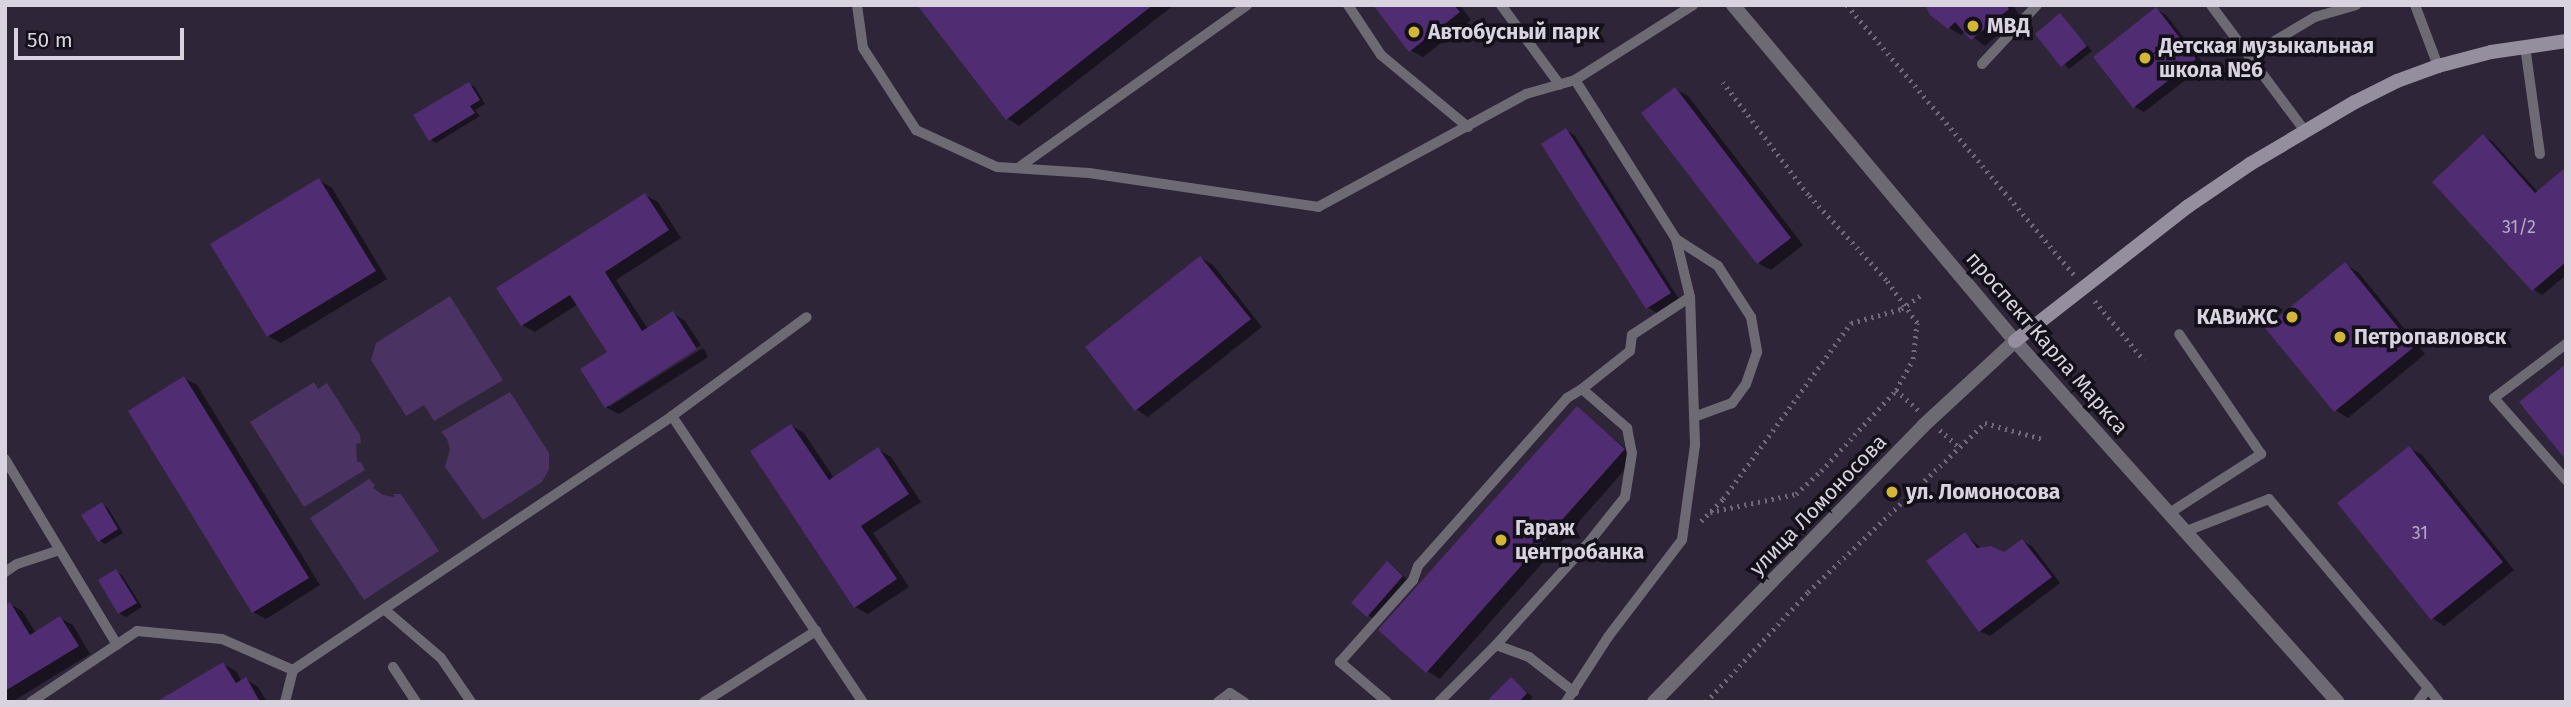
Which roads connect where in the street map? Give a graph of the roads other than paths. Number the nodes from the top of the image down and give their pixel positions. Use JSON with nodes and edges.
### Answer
{"nodes":[{"id":1,"x":857,"y":5,"type":"edge"},
{"id":2,"x":1247,"y":5,"type":"edge"},
{"id":3,"x":1348,"y":5,"type":"edge"},
{"id":4,"x":1501,"y":5,"type":"edge"},
{"id":5,"x":1693,"y":5,"type":"edge"},
{"id":6,"x":1733,"y":5,"type":"edge"},
{"id":7,"x":2037,"y":5,"type":"edge"},
{"id":8,"x":2211,"y":5,"type":"edge"},
{"id":9,"x":2356,"y":5,"type":"edge"},
{"id":10,"x":2415,"y":5,"type":"edge"},
{"id":11,"x":2566,"y":41,"type":"edge"},
{"id":12,"x":2525,"y":46,"type":"junction"},
{"id":13,"x":2249,"y":56,"type":"junction"},
{"id":14,"x":1982,"y":64,"type":"dead end"},
{"id":15,"x":2438,"y":66,"type":"junction"},
{"id":16,"x":1575,"y":80,"type":"junction"},
{"id":17,"x":1560,"y":85,"type":"junction"},
{"id":18,"x":1468,"y":127,"type":"junction"},
{"id":19,"x":2305,"y":131,"type":"junction"},
{"id":20,"x":2540,"y":154,"type":"dead end"},
{"id":21,"x":1018,"y":168,"type":"junction"},
{"id":22,"x":1676,"y":239,"type":"junction"},
{"id":23,"x":1690,"y":297,"type":"junction"},
{"id":24,"x":807,"y":317,"type":"dead end"},
{"id":25,"x":2179,"y":334,"type":"dead end"},
{"id":26,"x":2015,"y":341,"type":"junction"},
{"id":27,"x":2566,"y":344,"type":"edge"},
{"id":28,"x":1582,"y":389,"type":"junction"},
{"id":29,"x":672,"y":416,"type":"junction"},
{"id":30,"x":1694,"y":417,"type":"junction"},
{"id":31,"x":6,"y":463,"type":"edge"},
{"id":32,"x":2566,"y":480,"type":"edge"},
{"id":33,"x":2168,"y":514,"type":"junction"},
{"id":34,"x":2184,"y":532,"type":"junction"},
{"id":35,"x":60,"y":550,"type":"junction"},
{"id":36,"x":5,"y":572,"type":"edge"},
{"id":37,"x":384,"y":609,"type":"junction"},
{"id":38,"x":816,"y":631,"type":"junction"},
{"id":39,"x":117,"y":645,"type":"junction"},
{"id":40,"x":1496,"y":645,"type":"junction"},
{"id":41,"x":393,"y":667,"type":"dead end"},
{"id":42,"x":293,"y":670,"type":"junction"},
{"id":43,"x":2428,"y":688,"type":"junction"},
{"id":44,"x":1570,"y":697,"type":"edge"},
{"id":45,"x":31,"y":702,"type":"edge"},
{"id":46,"x":285,"y":702,"type":"edge"},
{"id":47,"x":416,"y":702,"type":"edge"},
{"id":48,"x":471,"y":702,"type":"edge"},
{"id":49,"x":704,"y":702,"type":"edge"},
{"id":50,"x":863,"y":702,"type":"edge"},
{"id":51,"x":1219,"y":702,"type":"edge"},
{"id":52,"x":1244,"y":702,"type":"edge"},
{"id":53,"x":1387,"y":702,"type":"edge"},
{"id":54,"x":1439,"y":702,"type":"edge"},
{"id":55,"x":1654,"y":702,"type":"edge"},
{"id":56,"x":2338,"y":702,"type":"edge"},
{"id":57,"x":2418,"y":702,"type":"edge"},
{"id":58,"x":2439,"y":702,"type":"edge"}],
"edges":[{"from":1,"to":21,"type":"lane"},
{"from":2,"to":21,"type":"lane"},
{"from":3,"to":18,"type":"lane"},
{"from":4,"to":17,"type":"lane"},
{"from":5,"to":16,"type":"lane"},
{"from":6,"to":26,"type":"street","name":"проспект Карла Маркса"},
{"from":7,"to":14,"type":"lane"},
{"from":8,"to":13,"type":"lane"},
{"from":9,"to":13,"type":"lane"},
{"from":10,"to":15,"type":"lane"},
{"from":11,"to":12,"type":"main road"},
{"from":12,"to":15,"type":"main road"},
{"from":12,"to":20,"type":"lane"},
{"from":13,"to":19,"type":"lane"},
{"from":15,"to":19,"type":"main road"},
{"from":16,"to":17,"type":"lane"},
{"from":16,"to":22,"type":"lane"},
{"from":17,"to":18,"type":"lane"},
{"from":18,"to":21,"type":"lane"},
{"from":19,"to":26,"type":"main road"},
{"from":22,"to":23,"type":"lane"},
{"from":22,"to":30,"type":"lane"},
{"from":23,"to":28,"type":"lane"},
{"from":23,"to":30,"type":"lane"},
{"from":24,"to":29,"type":"lane"},
{"from":25,"to":33,"type":"lane"},
{"from":26,"to":33,"type":"street","name":"проспект Карла Маркса"},
{"from":26,"to":55,"type":"street","name":"улица Ломоносова"},
{"from":27,"to":32,"type":"lane"},
{"from":28,"to":40,"type":"lane"},
{"from":28,"to":53,"type":"lane"},
{"from":29,"to":37,"type":"lane"},
{"from":29,"to":38,"type":"lane"},
{"from":30,"to":44,"type":"lane"},
{"from":31,"to":35,"type":"lane"},
{"from":33,"to":34,"type":"street","name":"проспект Карла Маркса"},
{"from":34,"to":43,"type":"lane"},
{"from":34,"to":56,"type":"street","name":"проспект Карла Маркса"},
{"from":35,"to":36,"type":"lane"},
{"from":35,"to":39,"type":"lane"},
{"from":37,"to":42,"type":"lane"},
{"from":37,"to":48,"type":"lane"},
{"from":38,"to":49,"type":"lane"},
{"from":38,"to":50,"type":"lane"},
{"from":39,"to":42,"type":"lane"},
{"from":39,"to":45,"type":"lane"},
{"from":40,"to":44,"type":"lane"},
{"from":40,"to":54,"type":"lane"},
{"from":41,"to":47,"type":"lane"},
{"from":42,"to":46,"type":"lane"},
{"from":43,"to":57,"type":"lane"},
{"from":43,"to":58,"type":"lane"},
{"from":51,"to":52,"type":"lane"}]}
